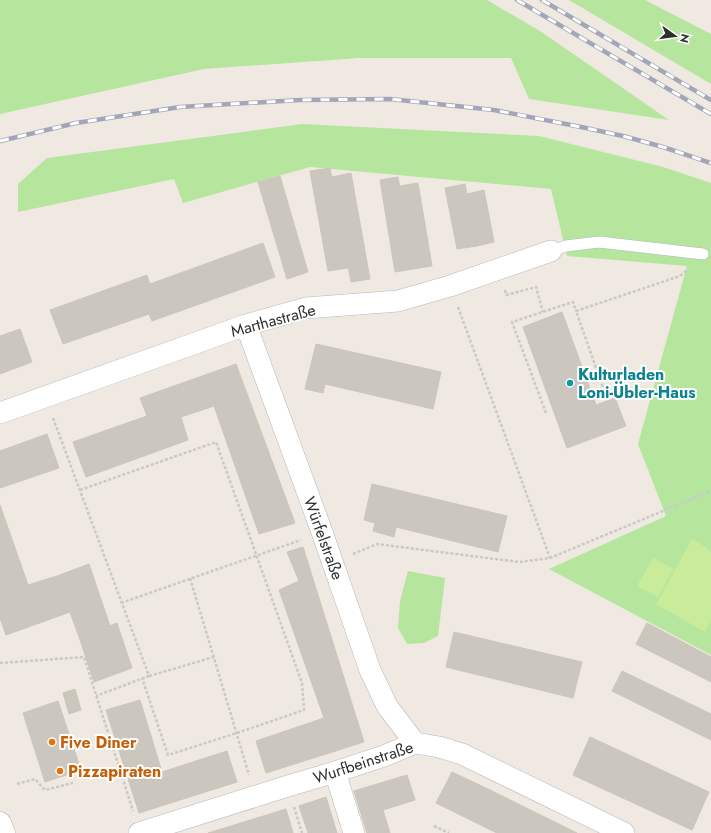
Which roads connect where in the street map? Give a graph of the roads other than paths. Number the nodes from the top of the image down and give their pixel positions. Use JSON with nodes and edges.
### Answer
{"nodes":[{"id":1,"x":551,"y":251,"type":"joint"},
{"id":2,"x":703,"y":254,"type":"road end"},
{"id":3,"x":246,"y":325,"type":"junction"},
{"id":4,"x":0,"y":413,"type":"edge"},
{"id":5,"x":415,"y":743,"type":"junction"},
{"id":6,"x":335,"y":772,"type":"junction"},
{"id":7,"x":0,"y":823,"type":"edge"},
{"id":8,"x":4,"y":833,"type":"edge"},
{"id":9,"x":139,"y":833,"type":"edge"},
{"id":10,"x":354,"y":833,"type":"edge"},
{"id":11,"x":624,"y":833,"type":"edge"}],
"edges":[{"from":1,"to":2,"type":"lane"},
{"from":1,"to":3,"type":"street","name":"Marthastraße"},
{"from":3,"to":4,"type":"street","name":"Marthastraße"},
{"from":3,"to":5,"type":"street","name":"Würfelstraße"},
{"from":5,"to":6,"type":"street","name":"Wurfbeinstraße"},
{"from":5,"to":11,"type":"street","name":"Wurfbeinstraße"},
{"from":6,"to":9,"type":"street","name":"Wurfbeinstraße"},
{"from":6,"to":10,"type":"street"},
{"from":7,"to":8,"type":"main road"}]}
